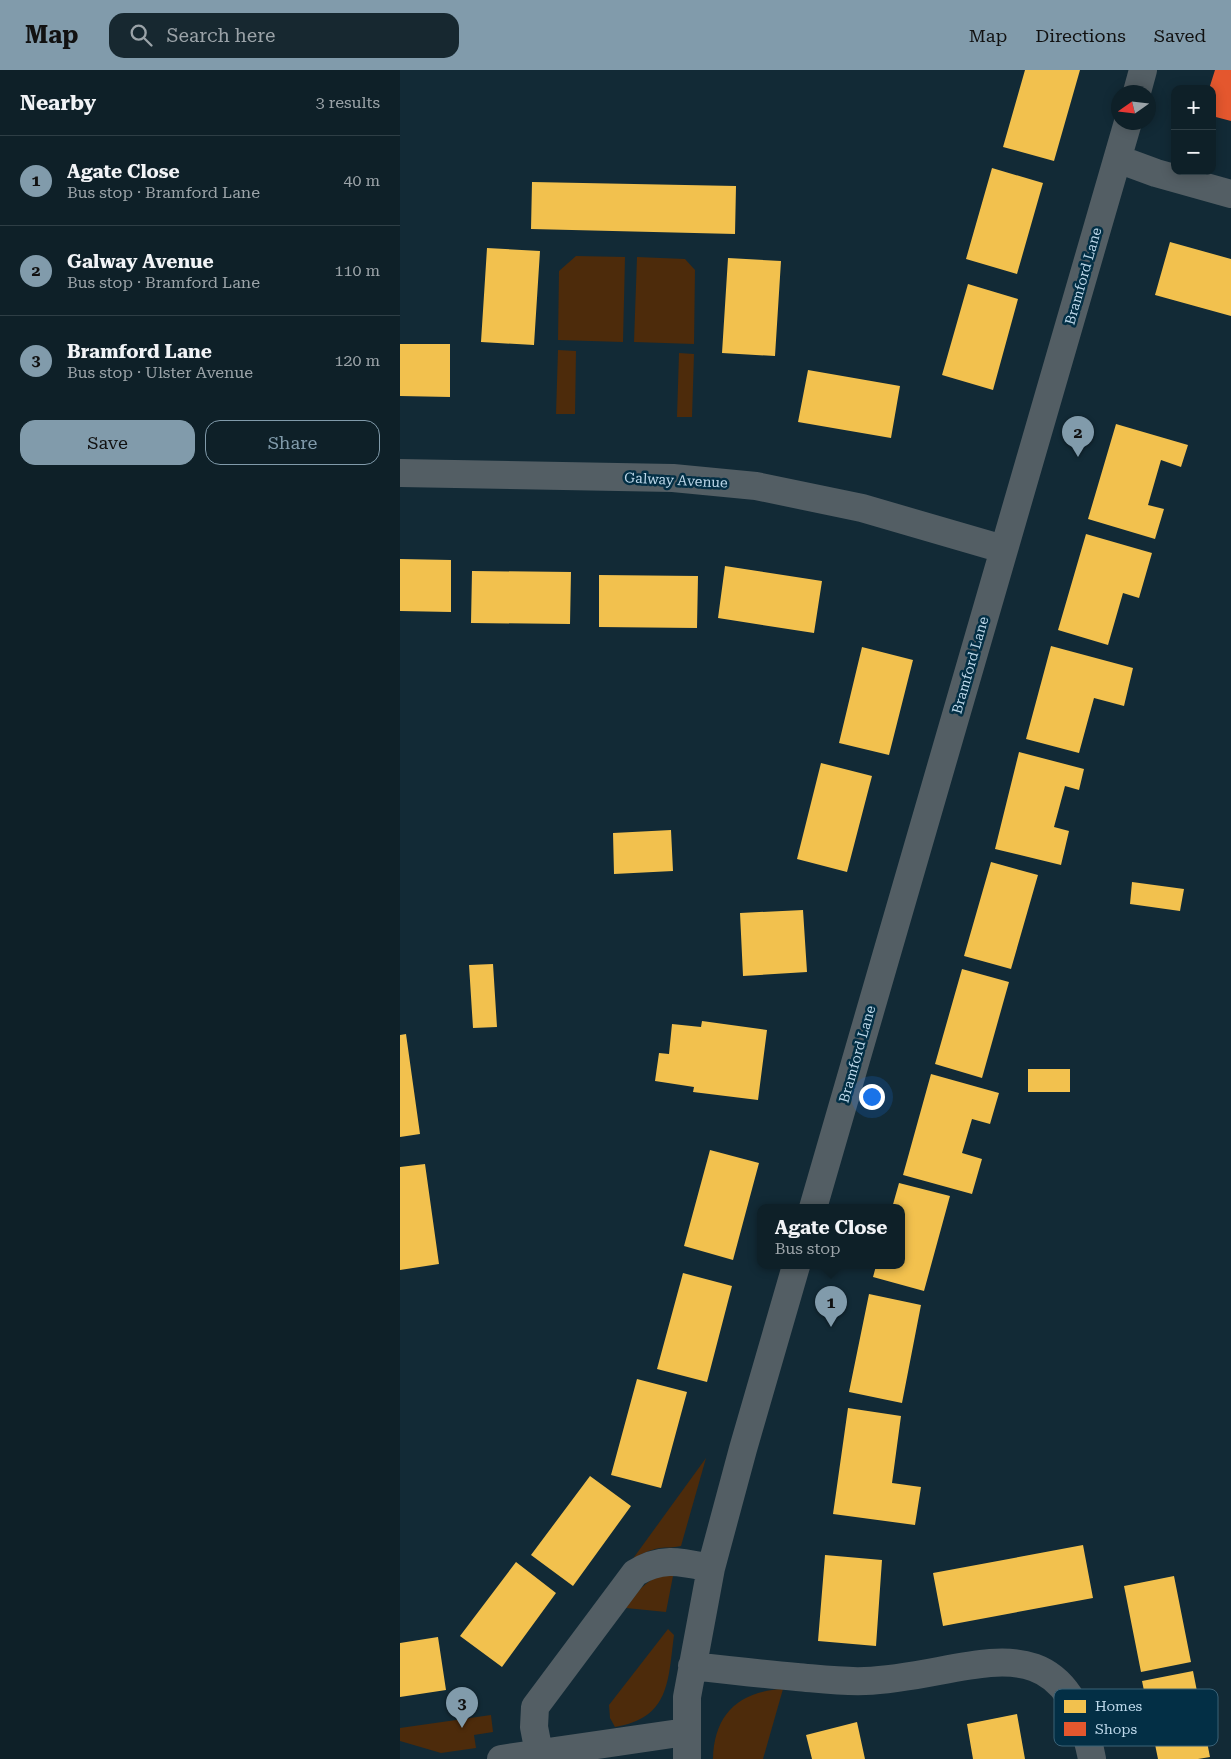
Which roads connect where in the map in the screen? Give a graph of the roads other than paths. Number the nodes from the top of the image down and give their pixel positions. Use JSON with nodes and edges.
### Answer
{"nodes":[{"id":1,"x":1143,"y":70,"type":"edge"},
{"id":2,"x":1139,"y":85,"type":"edge"},
{"id":3,"x":1126,"y":130,"type":"edge"},
{"id":4,"x":1118,"y":159,"type":"junction"},
{"id":5,"x":1231,"y":194,"type":"edge"},
{"id":6,"x":400,"y":472,"type":"edge"},
{"id":7,"x":1004,"y":549,"type":"junction"},
{"id":8,"x":814,"y":1204,"type":"edge"},
{"id":9,"x":795,"y":1269,"type":"edge"},
{"id":10,"x":711,"y":1568,"type":"junction"},
{"id":11,"x":692,"y":1666,"type":"junction"},
{"id":12,"x":1065,"y":1689,"type":"edge"},
{"id":13,"x":686,"y":1732,"type":"junction"},
{"id":14,"x":1090,"y":1746,"type":"edge"},
{"id":15,"x":539,"y":1753,"type":"junction"},
{"id":16,"x":501,"y":1759,"type":"edge"},
{"id":17,"x":687,"y":1759,"type":"edge"},
{"id":18,"x":1092,"y":1759,"type":"edge"}],
"edges":[{"from":1,"to":2,"type":"street"},
{"from":3,"to":4,"type":"street","name":"Bramford Lane"},
{"from":4,"to":5,"type":"street"},
{"from":4,"to":7,"type":"street","name":"Bramford Lane"},
{"from":6,"to":7,"type":"street","name":"Galway Avenue"},
{"from":7,"to":8,"type":"street","name":"Bramford Lane"},
{"from":9,"to":10,"type":"street"},
{"from":10,"to":11,"type":"street"},
{"from":10,"to":15,"type":"street"},
{"from":11,"to":12,"type":"street"},
{"from":11,"to":13,"type":"street"},
{"from":13,"to":15,"type":"street"},
{"from":13,"to":17,"type":"street"},
{"from":14,"to":18,"type":"street"},
{"from":15,"to":16,"type":"street"}]}
